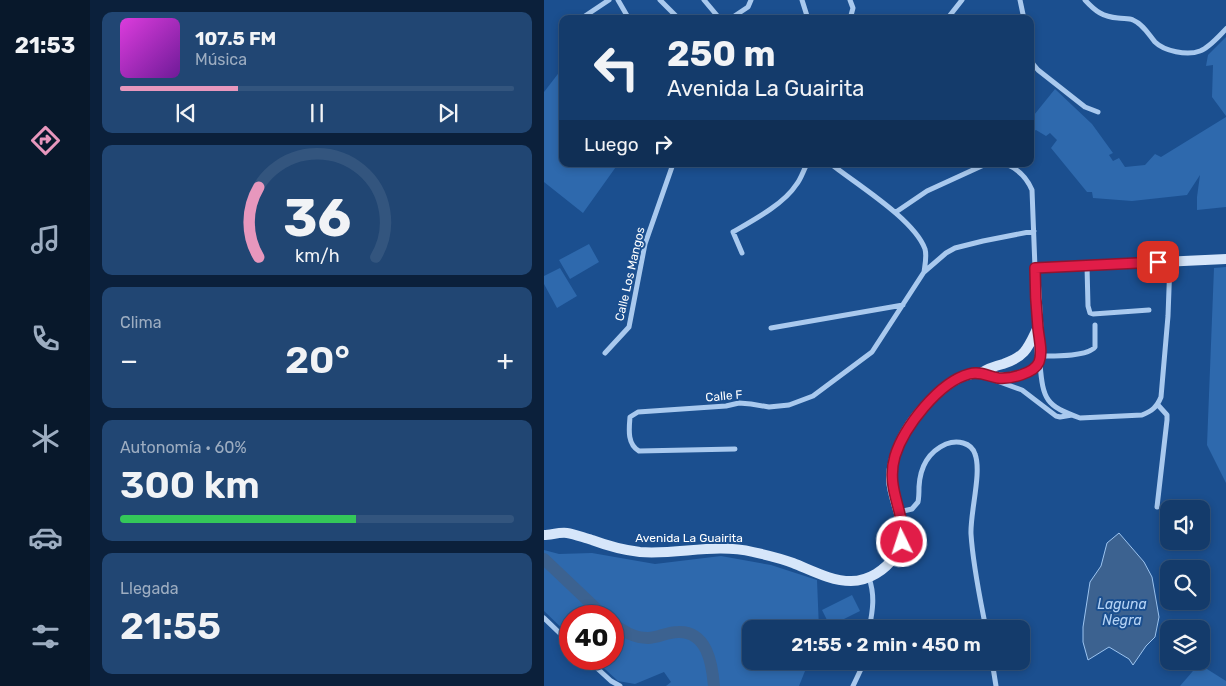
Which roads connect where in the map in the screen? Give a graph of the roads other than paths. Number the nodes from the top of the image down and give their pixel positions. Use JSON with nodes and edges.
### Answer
{"nodes":[{"id":1,"x":608,"y":0,"type":"edge"},
{"id":2,"x":618,"y":0,"type":"edge"},
{"id":3,"x":660,"y":0,"type":"edge"},
{"id":4,"x":704,"y":0,"type":"edge"},
{"id":5,"x":751,"y":0,"type":"edge"},
{"id":6,"x":802,"y":0,"type":"edge"},
{"id":7,"x":850,"y":0,"type":"edge"},
{"id":8,"x":962,"y":0,"type":"edge"},
{"id":9,"x":1020,"y":0,"type":"edge"},
{"id":10,"x":1085,"y":0,"type":"edge"},
{"id":11,"x":587,"y":15,"type":"edge"},
{"id":12,"x":627,"y":15,"type":"edge"},
{"id":13,"x":675,"y":15,"type":"edge"},
{"id":14,"x":717,"y":15,"type":"edge"},
{"id":15,"x":736,"y":15,"type":"edge"},
{"id":16,"x":807,"y":15,"type":"edge"},
{"id":17,"x":851,"y":15,"type":"edge"},
{"id":18,"x":950,"y":15,"type":"edge"},
{"id":19,"x":1023,"y":15,"type":"edge"},
{"id":20,"x":1226,"y":28,"type":"edge"},
{"id":21,"x":1034,"y":65,"type":"edge"},
{"id":22,"x":1098,"y":112,"type":"dead end"},
{"id":23,"x":672,"y":167,"type":"edge"},
{"id":24,"x":806,"y":167,"type":"edge"},
{"id":25,"x":835,"y":167,"type":"edge"},
{"id":26,"x":980,"y":167,"type":"edge"},
{"id":27,"x":1010,"y":167,"type":"edge"},
{"id":28,"x":896,"y":212,"type":"junction"},
{"id":29,"x":1034,"y":231,"type":"junction"},
{"id":30,"x":742,"y":253,"type":"dead end"},
{"id":31,"x":1226,"y":259,"type":"edge"},
{"id":32,"x":1170,"y":262,"type":"junction"},
{"id":33,"x":1087,"y":266,"type":"junction"},
{"id":34,"x":1035,"y":268,"type":"junction"},
{"id":35,"x":924,"y":272,"type":"junction"},
{"id":36,"x":903,"y":305,"type":"junction"},
{"id":37,"x":1149,"y":310,"type":"dead end"},
{"id":38,"x":1095,"y":325,"type":"dead end"},
{"id":39,"x":772,"y":328,"type":"dead end"},
{"id":40,"x":1038,"y":328,"type":"junction"},
{"id":41,"x":605,"y":353,"type":"dead end"},
{"id":42,"x":1014,"y":360,"type":"junction"},
{"id":43,"x":1039,"y":363,"type":"junction"},
{"id":44,"x":981,"y":373,"type":"junction"},
{"id":45,"x":1158,"y":405,"type":"junction"},
{"id":46,"x":1072,"y":415,"type":"junction"},
{"id":47,"x":735,"y":450,"type":"dead end"},
{"id":48,"x":1157,"y":507,"type":"dead end"},
{"id":49,"x":899,"y":512,"type":"junction"},
{"id":50,"x":544,"y":535,"type":"edge"},
{"id":51,"x":869,"y":578,"type":"junction"},
{"id":52,"x":544,"y":618,"type":"edge"},
{"id":53,"x":871,"y":620,"type":"edge"},
{"id":54,"x":984,"y":620,"type":"edge"},
{"id":55,"x":559,"y":633,"type":"edge"},
{"id":56,"x":599,"y":670,"type":"edge"},
{"id":57,"x":860,"y":670,"type":"edge"},
{"id":58,"x":993,"y":670,"type":"edge"},
{"id":59,"x":620,"y":686,"type":"edge"},
{"id":60,"x":852,"y":686,"type":"edge"},
{"id":61,"x":996,"y":686,"type":"edge"}],
"edges":[{"from":1,"to":11,"type":"street"},
{"from":2,"to":12,"type":"street"},
{"from":3,"to":13,"type":"street"},
{"from":4,"to":14,"type":"street"},
{"from":5,"to":15,"type":"street"},
{"from":6,"to":16,"type":"street"},
{"from":7,"to":17,"type":"street"},
{"from":8,"to":18,"type":"street"},
{"from":9,"to":19,"type":"street"},
{"from":10,"to":20,"type":"street"},
{"from":21,"to":22,"type":"street"},
{"from":23,"to":41,"type":"street","name":"Calle Los Mangos"},
{"from":24,"to":30,"type":"street"},
{"from":25,"to":28,"type":"street"},
{"from":26,"to":28,"type":"street"},
{"from":27,"to":29,"type":"street"},
{"from":28,"to":35,"type":"street"},
{"from":29,"to":34,"type":"street"},
{"from":29,"to":35,"type":"street","name":"Calle F"},
{"from":31,"to":32,"type":"street"},
{"from":32,"to":33,"type":"street"},
{"from":32,"to":45,"type":"street"},
{"from":33,"to":34,"type":"street"},
{"from":33,"to":37,"type":"street"},
{"from":34,"to":40,"type":"street"},
{"from":35,"to":36,"type":"street","name":"Calle F"},
{"from":36,"to":39,"type":"street"},
{"from":36,"to":47,"type":"street","name":"Calle F"},
{"from":38,"to":43,"type":"street"},
{"from":40,"to":42,"type":"street"},
{"from":40,"to":43,"type":"street"},
{"from":42,"to":43,"type":"street"},
{"from":42,"to":44,"type":"street"},
{"from":43,"to":44,"type":"street"},
{"from":43,"to":46,"type":"street"},
{"from":44,"to":46,"type":"street"},
{"from":44,"to":49,"type":"street"},
{"from":45,"to":46,"type":"street"},
{"from":45,"to":48,"type":"street"},
{"from":49,"to":51,"type":"street"},
{"from":49,"to":54,"type":"street"},
{"from":50,"to":51,"type":"street","name":"Avenida La Guairita"},
{"from":51,"to":53,"type":"street"},
{"from":52,"to":55,"type":"street"},
{"from":56,"to":59,"type":"street"},
{"from":57,"to":60,"type":"street"},
{"from":58,"to":61,"type":"street"}]}
